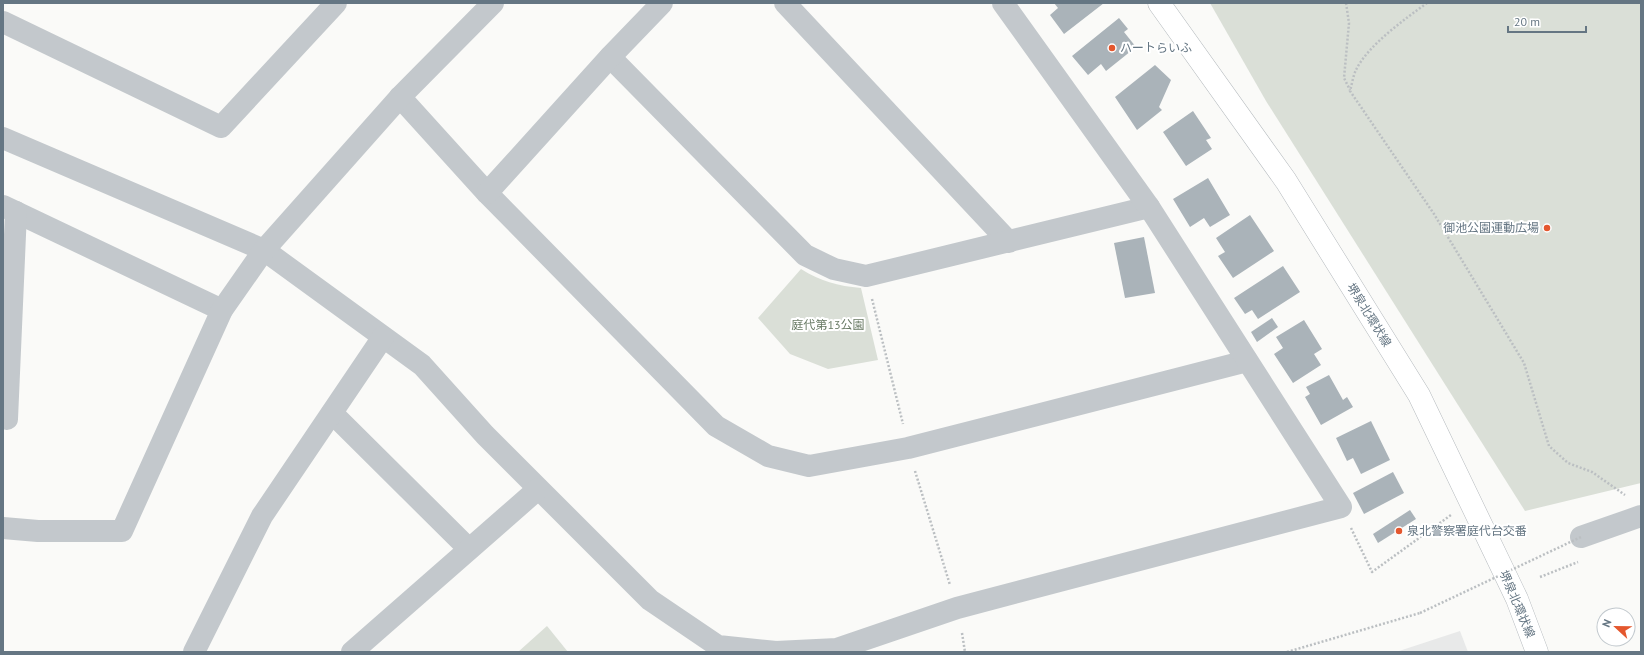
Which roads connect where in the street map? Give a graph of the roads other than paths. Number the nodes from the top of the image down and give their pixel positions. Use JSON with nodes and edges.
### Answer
{"nodes":[{"id":1,"x":336,"y":3,"type":"edge"},
{"id":2,"x":493,"y":3,"type":"edge"},
{"id":3,"x":662,"y":3,"type":"edge"},
{"id":4,"x":785,"y":3,"type":"edge"},
{"id":5,"x":1002,"y":3,"type":"edge"},
{"id":6,"x":1160,"y":3,"type":"edge"},
{"id":7,"x":3,"y":22,"type":"edge"},
{"id":8,"x":610,"y":57,"type":"junction"},
{"id":9,"x":400,"y":97,"type":"junction"},
{"id":10,"x":3,"y":138,"type":"edge"},
{"id":11,"x":487,"y":193,"type":"junction"},
{"id":12,"x":1149,"y":207,"type":"junction"},
{"id":13,"x":9,"y":209,"type":"edge"},
{"id":14,"x":1009,"y":242,"type":"junction"},
{"id":15,"x":264,"y":250,"type":"junction"},
{"id":16,"x":222,"y":310,"type":"junction"},
{"id":17,"x":383,"y":337,"type":"junction"},
{"id":18,"x":1247,"y":361,"type":"junction"},
{"id":19,"x":332,"y":412,"type":"junction"},
{"id":20,"x":7,"y":419,"type":"dead end"},
{"id":21,"x":538,"y":489,"type":"junction"},
{"id":22,"x":1641,"y":516,"type":"edge"},
{"id":23,"x":3,"y":528,"type":"edge"},
{"id":24,"x":1581,"y":537,"type":"road end"},
{"id":25,"x":469,"y":549,"type":"junction"},
{"id":26,"x":194,"y":652,"type":"edge"},
{"id":27,"x":352,"y":652,"type":"edge"},
{"id":28,"x":1537,"y":652,"type":"edge"}],
"edges":[{"from":1,"to":7,"type":"street"},
{"from":2,"to":9,"type":"street"},
{"from":3,"to":8,"type":"street"},
{"from":4,"to":14,"type":"street"},
{"from":5,"to":12,"type":"street"},
{"from":6,"to":28,"type":"main road","name":"堺泉北環状線"},
{"from":8,"to":11,"type":"street"},
{"from":8,"to":14,"type":"street"},
{"from":9,"to":11,"type":"street"},
{"from":9,"to":15,"type":"street"},
{"from":10,"to":15,"type":"street"},
{"from":11,"to":18,"type":"street"},
{"from":12,"to":14,"type":"street"},
{"from":12,"to":18,"type":"street"},
{"from":13,"to":16,"type":"street"},
{"from":13,"to":20,"type":"street"},
{"from":15,"to":16,"type":"street"},
{"from":15,"to":17,"type":"street"},
{"from":16,"to":23,"type":"street"},
{"from":17,"to":19,"type":"street"},
{"from":17,"to":21,"type":"street"},
{"from":18,"to":21,"type":"street"},
{"from":19,"to":25,"type":"street"},
{"from":19,"to":26,"type":"street"},
{"from":21,"to":25,"type":"street"},
{"from":22,"to":24,"type":"street"},
{"from":25,"to":27,"type":"street"}]}
